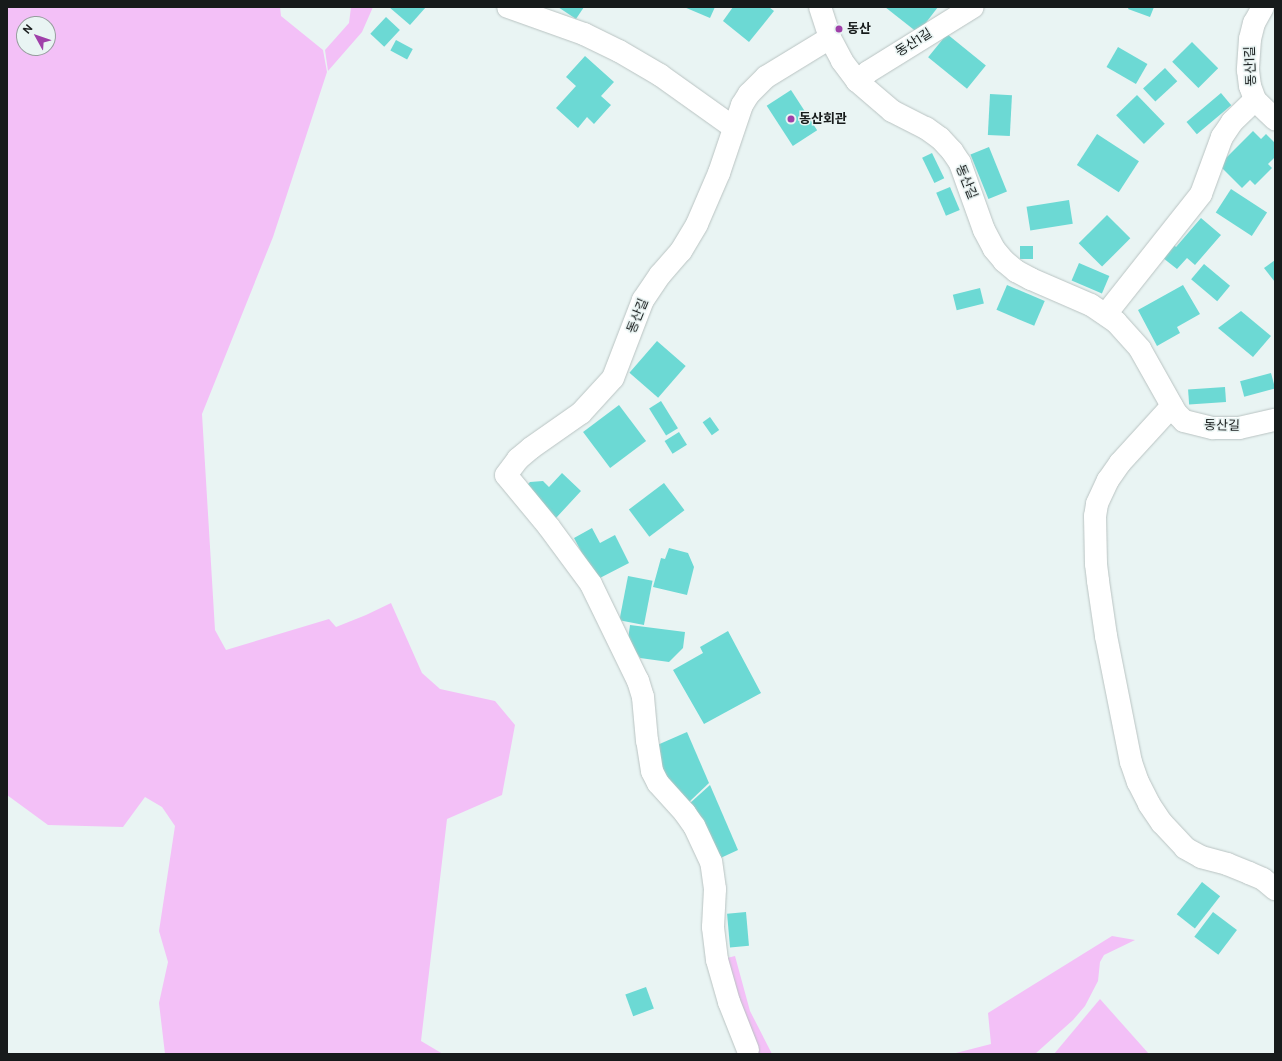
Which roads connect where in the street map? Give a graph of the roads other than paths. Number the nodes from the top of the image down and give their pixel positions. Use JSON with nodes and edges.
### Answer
{"nodes":[{"id":1,"x":508,"y":7,"type":"edge"},
{"id":2,"x":820,"y":7,"type":"edge"},
{"id":3,"x":973,"y":7,"type":"edge"},
{"id":4,"x":1263,"y":7,"type":"edge"},
{"id":5,"x":830,"y":38,"type":"junction"},
{"id":6,"x":857,"y":81,"type":"junction"},
{"id":7,"x":1255,"y":100,"type":"junction"},
{"id":8,"x":1275,"y":119,"type":"edge"},
{"id":9,"x":733,"y":127,"type":"junction"},
{"id":10,"x":1106,"y":314,"type":"junction"},
{"id":11,"x":1172,"y":406,"type":"junction"},
{"id":12,"x":1275,"y":420,"type":"edge"},
{"id":13,"x":1275,"y":889,"type":"edge"},
{"id":14,"x":748,"y":1050,"type":"dead end"}],
"edges":[{"from":1,"to":9,"type":"street"},
{"from":2,"to":5,"type":"street","name":"동산길"},
{"from":3,"to":6,"type":"street","name":"동산1길"},
{"from":4,"to":7,"type":"street","name":"동산1길"},
{"from":5,"to":6,"type":"street","name":"동산길"},
{"from":5,"to":9,"type":"street","name":"동산길"},
{"from":6,"to":10,"type":"street","name":"동산길"},
{"from":7,"to":8,"type":"street","name":"동산1길"},
{"from":7,"to":10,"type":"street"},
{"from":9,"to":14,"type":"street","name":"동산길"},
{"from":10,"to":11,"type":"street","name":"동산길"},
{"from":11,"to":12,"type":"street","name":"동산길"},
{"from":11,"to":13,"type":"street"}]}
